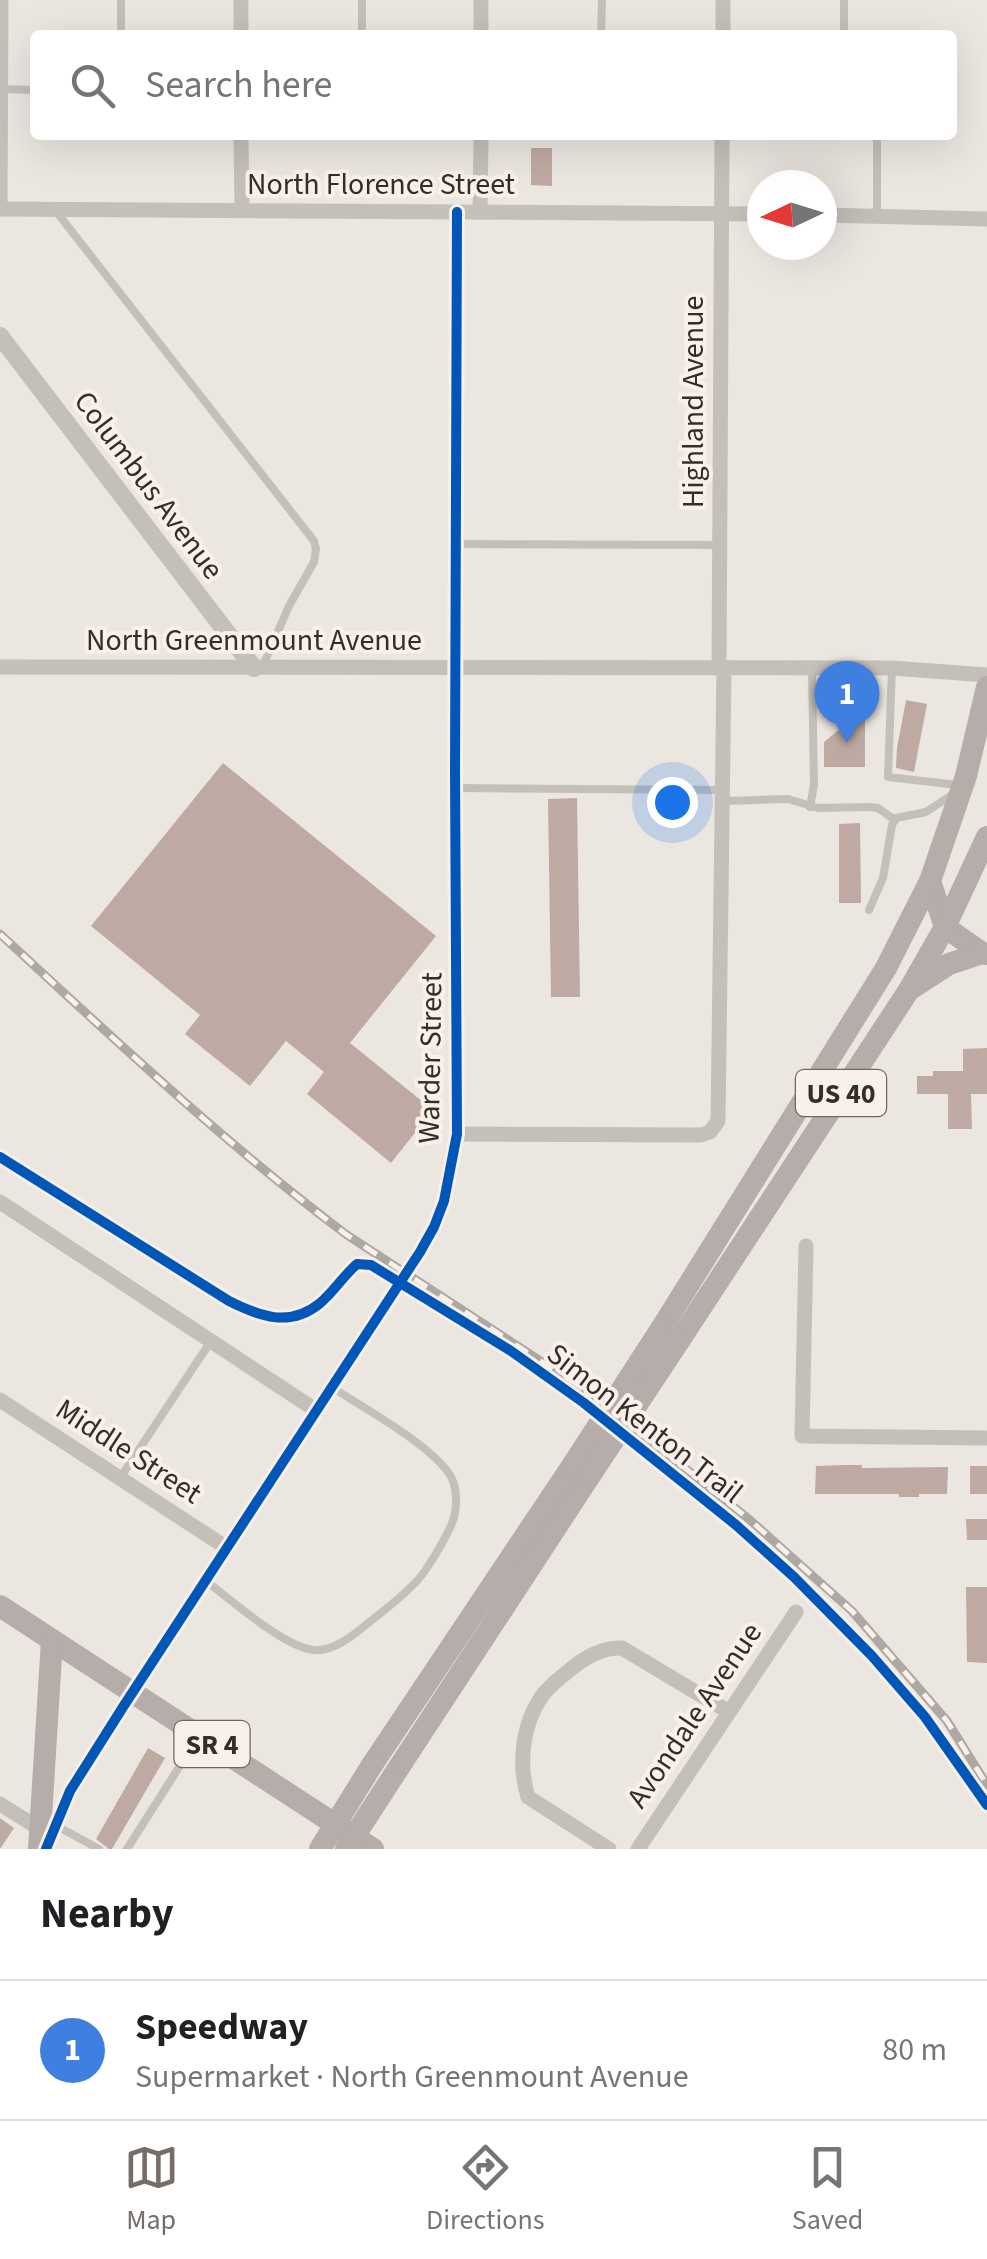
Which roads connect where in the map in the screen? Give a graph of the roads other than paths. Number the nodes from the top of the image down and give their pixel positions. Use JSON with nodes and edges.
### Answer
{"nodes":[{"id":1,"x":1,"y":0,"type":"edge"},
{"id":2,"x":121,"y":0,"type":"edge"},
{"id":3,"x":242,"y":0,"type":"edge"},
{"id":4,"x":362,"y":0,"type":"edge"},
{"id":5,"x":481,"y":0,"type":"edge"},
{"id":6,"x":602,"y":0,"type":"edge"},
{"id":7,"x":723,"y":0,"type":"edge"},
{"id":8,"x":844,"y":0,"type":"edge"},
{"id":9,"x":121,"y":30,"type":"edge"},
{"id":10,"x":241,"y":30,"type":"edge"},
{"id":11,"x":362,"y":30,"type":"edge"},
{"id":12,"x":481,"y":30,"type":"edge"},
{"id":13,"x":601,"y":30,"type":"edge"},
{"id":14,"x":722,"y":30,"type":"edge"},
{"id":15,"x":844,"y":30,"type":"edge"},
{"id":16,"x":0,"y":90,"type":"edge"},
{"id":17,"x":30,"y":90,"type":"edge"},
{"id":18,"x":242,"y":140,"type":"edge"},
{"id":19,"x":480,"y":140,"type":"edge"},
{"id":20,"x":722,"y":140,"type":"edge"},
{"id":21,"x":876,"y":140,"type":"edge"},
{"id":22,"x":0,"y":210,"type":"edge"},
{"id":23,"x":55,"y":210,"type":"junction"},
{"id":24,"x":242,"y":210,"type":"junction"},
{"id":25,"x":457,"y":212,"type":"junction"},
{"id":26,"x":480,"y":212,"type":"junction"},
{"id":27,"x":722,"y":214,"type":"junction"},
{"id":28,"x":747,"y":214,"type":"edge"},
{"id":29,"x":837,"y":214,"type":"edge"},
{"id":30,"x":877,"y":215,"type":"junction"},
{"id":31,"x":987,"y":219,"type":"edge"},
{"id":32,"x":0,"y":336,"type":"edge"},
{"id":33,"x":456,"y":544,"type":"junction"},
{"id":34,"x":720,"y":546,"type":"junction"},
{"id":35,"x":0,"y":667,"type":"edge"},
{"id":36,"x":258,"y":668,"type":"junction"},
{"id":37,"x":812,"y":668,"type":"junction"},
{"id":38,"x":892,"y":668,"type":"junction"},
{"id":39,"x":455,"y":669,"type":"junction"},
{"id":40,"x":721,"y":669,"type":"junction"},
{"id":41,"x":987,"y":676,"type":"edge"},
{"id":42,"x":987,"y":687,"type":"edge"},
{"id":43,"x":962,"y":787,"type":"junction"},
{"id":44,"x":455,"y":788,"type":"junction"},
{"id":45,"x":723,"y":795,"type":"junction"},
{"id":46,"x":810,"y":806,"type":"junction"},
{"id":47,"x":896,"y":820,"type":"junction"},
{"id":48,"x":987,"y":836,"type":"edge"},
{"id":49,"x":930,"y":882,"type":"junction"},
{"id":50,"x":869,"y":910,"type":"dead end"},
{"id":51,"x":945,"y":927,"type":"junction"},
{"id":52,"x":984,"y":953,"type":"edge"},
{"id":53,"x":909,"y":990,"type":"junction"},
{"id":54,"x":458,"y":1134,"type":"junction"},
{"id":55,"x":0,"y":1202,"type":"edge"},
{"id":56,"x":806,"y":1246,"type":"dead end"},
{"id":57,"x":670,"y":1335,"type":"junction"},
{"id":58,"x":211,"y":1342,"type":"junction"},
{"id":59,"x":332,"y":1388,"type":"junction"},
{"id":60,"x":0,"y":1400,"type":"edge"},
{"id":61,"x":317,"y":1411,"type":"junction"},
{"id":62,"x":987,"y":1438,"type":"edge"},
{"id":63,"x":120,"y":1478,"type":"junction"},
{"id":64,"x":227,"y":1548,"type":"junction"},
{"id":65,"x":206,"y":1581,"type":"junction"},
{"id":66,"x":0,"y":1606,"type":"edge"},
{"id":67,"x":796,"y":1612,"type":"dead end"},
{"id":68,"x":52,"y":1640,"type":"junction"},
{"id":69,"x":132,"y":1692,"type":"junction"},
{"id":70,"x":729,"y":1712,"type":"junction"},
{"id":71,"x":199,"y":1736,"type":"junction"},
{"id":72,"x":382,"y":1772,"type":"junction"},
{"id":73,"x":0,"y":1804,"type":"edge"},
{"id":74,"x":45,"y":1838,"type":"edge"},
{"id":75,"x":100,"y":1849,"type":"edge"},
{"id":76,"x":128,"y":1849,"type":"edge"},
{"id":77,"x":320,"y":1849,"type":"edge"},
{"id":78,"x":346,"y":1849,"type":"edge"},
{"id":79,"x":373,"y":1849,"type":"edge"},
{"id":80,"x":609,"y":1849,"type":"edge"},
{"id":81,"x":638,"y":1849,"type":"edge"}],
"edges":[{"from":1,"to":16,"type":"street"},
{"from":2,"to":9,"type":"lane"},
{"from":3,"to":10,"type":"street"},
{"from":4,"to":11,"type":"lane"},
{"from":5,"to":12,"type":"street"},
{"from":6,"to":13,"type":"lane"},
{"from":7,"to":14,"type":"street"},
{"from":8,"to":15,"type":"lane"},
{"from":16,"to":17,"type":"lane"},
{"from":16,"to":22,"type":"street"},
{"from":18,"to":24,"type":"street"},
{"from":19,"to":26,"type":"street"},
{"from":20,"to":27,"type":"street","name":"Highland Avenue"},
{"from":21,"to":30,"type":"lane"},
{"from":22,"to":23,"type":"street","name":"North Florence Street"},
{"from":23,"to":24,"type":"street","name":"North Florence Street"},
{"from":23,"to":36,"type":"lane"},
{"from":24,"to":25,"type":"street","name":"North Florence Street"},
{"from":25,"to":26,"type":"street","name":"North Florence Street"},
{"from":25,"to":33,"type":"street","name":"Warder Street"},
{"from":26,"to":27,"type":"street","name":"North Florence Street"},
{"from":27,"to":28,"type":"street","name":"North Florence Street"},
{"from":27,"to":34,"type":"street","name":"Highland Avenue"},
{"from":29,"to":30,"type":"street"},
{"from":30,"to":31,"type":"street"},
{"from":32,"to":36,"type":"street","name":"Columbus Avenue"},
{"from":33,"to":34,"type":"lane"},
{"from":33,"to":39,"type":"street","name":"Warder Street"},
{"from":34,"to":40,"type":"street","name":"Highland Avenue"},
{"from":35,"to":36,"type":"street","name":"North Greenmount Avenue"},
{"from":36,"to":39,"type":"street","name":"North Greenmount Avenue"},
{"from":37,"to":38,"type":"street","name":"North Greenmount Avenue"},
{"from":37,"to":40,"type":"street","name":"North Greenmount Avenue"},
{"from":37,"to":46,"type":"lane"},
{"from":38,"to":41,"type":"street","name":"North Greenmount Avenue"},
{"from":38,"to":43,"type":"lane"},
{"from":39,"to":40,"type":"street","name":"North Greenmount Avenue"},
{"from":39,"to":44,"type":"street","name":"Warder Street"},
{"from":40,"to":45,"type":"street","name":"Highland Avenue"},
{"from":42,"to":43,"type":"main road","number":"US 40"},
{"from":43,"to":47,"type":"lane"},
{"from":43,"to":49,"type":"main road","number":"US 40"},
{"from":44,"to":45,"type":"lane"},
{"from":44,"to":54,"type":"street","name":"Warder Street"},
{"from":45,"to":46,"type":"lane"},
{"from":45,"to":54,"type":"street","name":"Highland Avenue"},
{"from":46,"to":47,"type":"lane"},
{"from":47,"to":50,"type":"lane"},
{"from":48,"to":51,"type":"main road","number":"US 40"},
{"from":49,"to":51,"type":"main road"},
{"from":49,"to":57,"type":"main road","number":"US 40"},
{"from":51,"to":52,"type":"main road"},
{"from":51,"to":53,"type":"main road","number":"US 40"},
{"from":52,"to":53,"type":"main road"},
{"from":53,"to":57,"type":"main road","number":"US 40"},
{"from":54,"to":59,"type":"street","name":"Warder Street"},
{"from":55,"to":58,"type":"street"},
{"from":56,"to":62,"type":"street"},
{"from":57,"to":72,"type":"main road","number":"US 40","bridge":true},
{"from":58,"to":61,"type":"street"},
{"from":58,"to":63,"type":"lane"},
{"from":59,"to":61,"type":"street","name":"Warder Street"},
{"from":59,"to":65,"type":"lane"},
{"from":60,"to":63,"type":"street","name":"Middle Street"},
{"from":61,"to":64,"type":"street","name":"Warder Street"},
{"from":63,"to":64,"type":"street","name":"Middle Street"},
{"from":64,"to":65,"type":"street","name":"Warder Street"},
{"from":65,"to":69,"type":"street","name":"Warder Street"},
{"from":66,"to":68,"type":"main road","number":"SR 4"},
{"from":67,"to":70,"type":"street","name":"Avondale Avenue"},
{"from":68,"to":69,"type":"main road","number":"SR 4"},
{"from":68,"to":74,"type":"main road"},
{"from":69,"to":71,"type":"main road","number":"SR 4"},
{"from":69,"to":74,"type":"street","name":"Warder Street"},
{"from":70,"to":80,"type":"street"},
{"from":70,"to":81,"type":"street","name":"Avondale Avenue"},
{"from":71,"to":76,"type":"lane"},
{"from":71,"to":79,"type":"main road","number":"SR 4"},
{"from":72,"to":77,"type":"main road","number":"US 40","bridge":true},
{"from":72,"to":78,"type":"main road","number":"US 40","bridge":true},
{"from":73,"to":74,"type":"street"},
{"from":74,"to":75,"type":"lane"}]}
